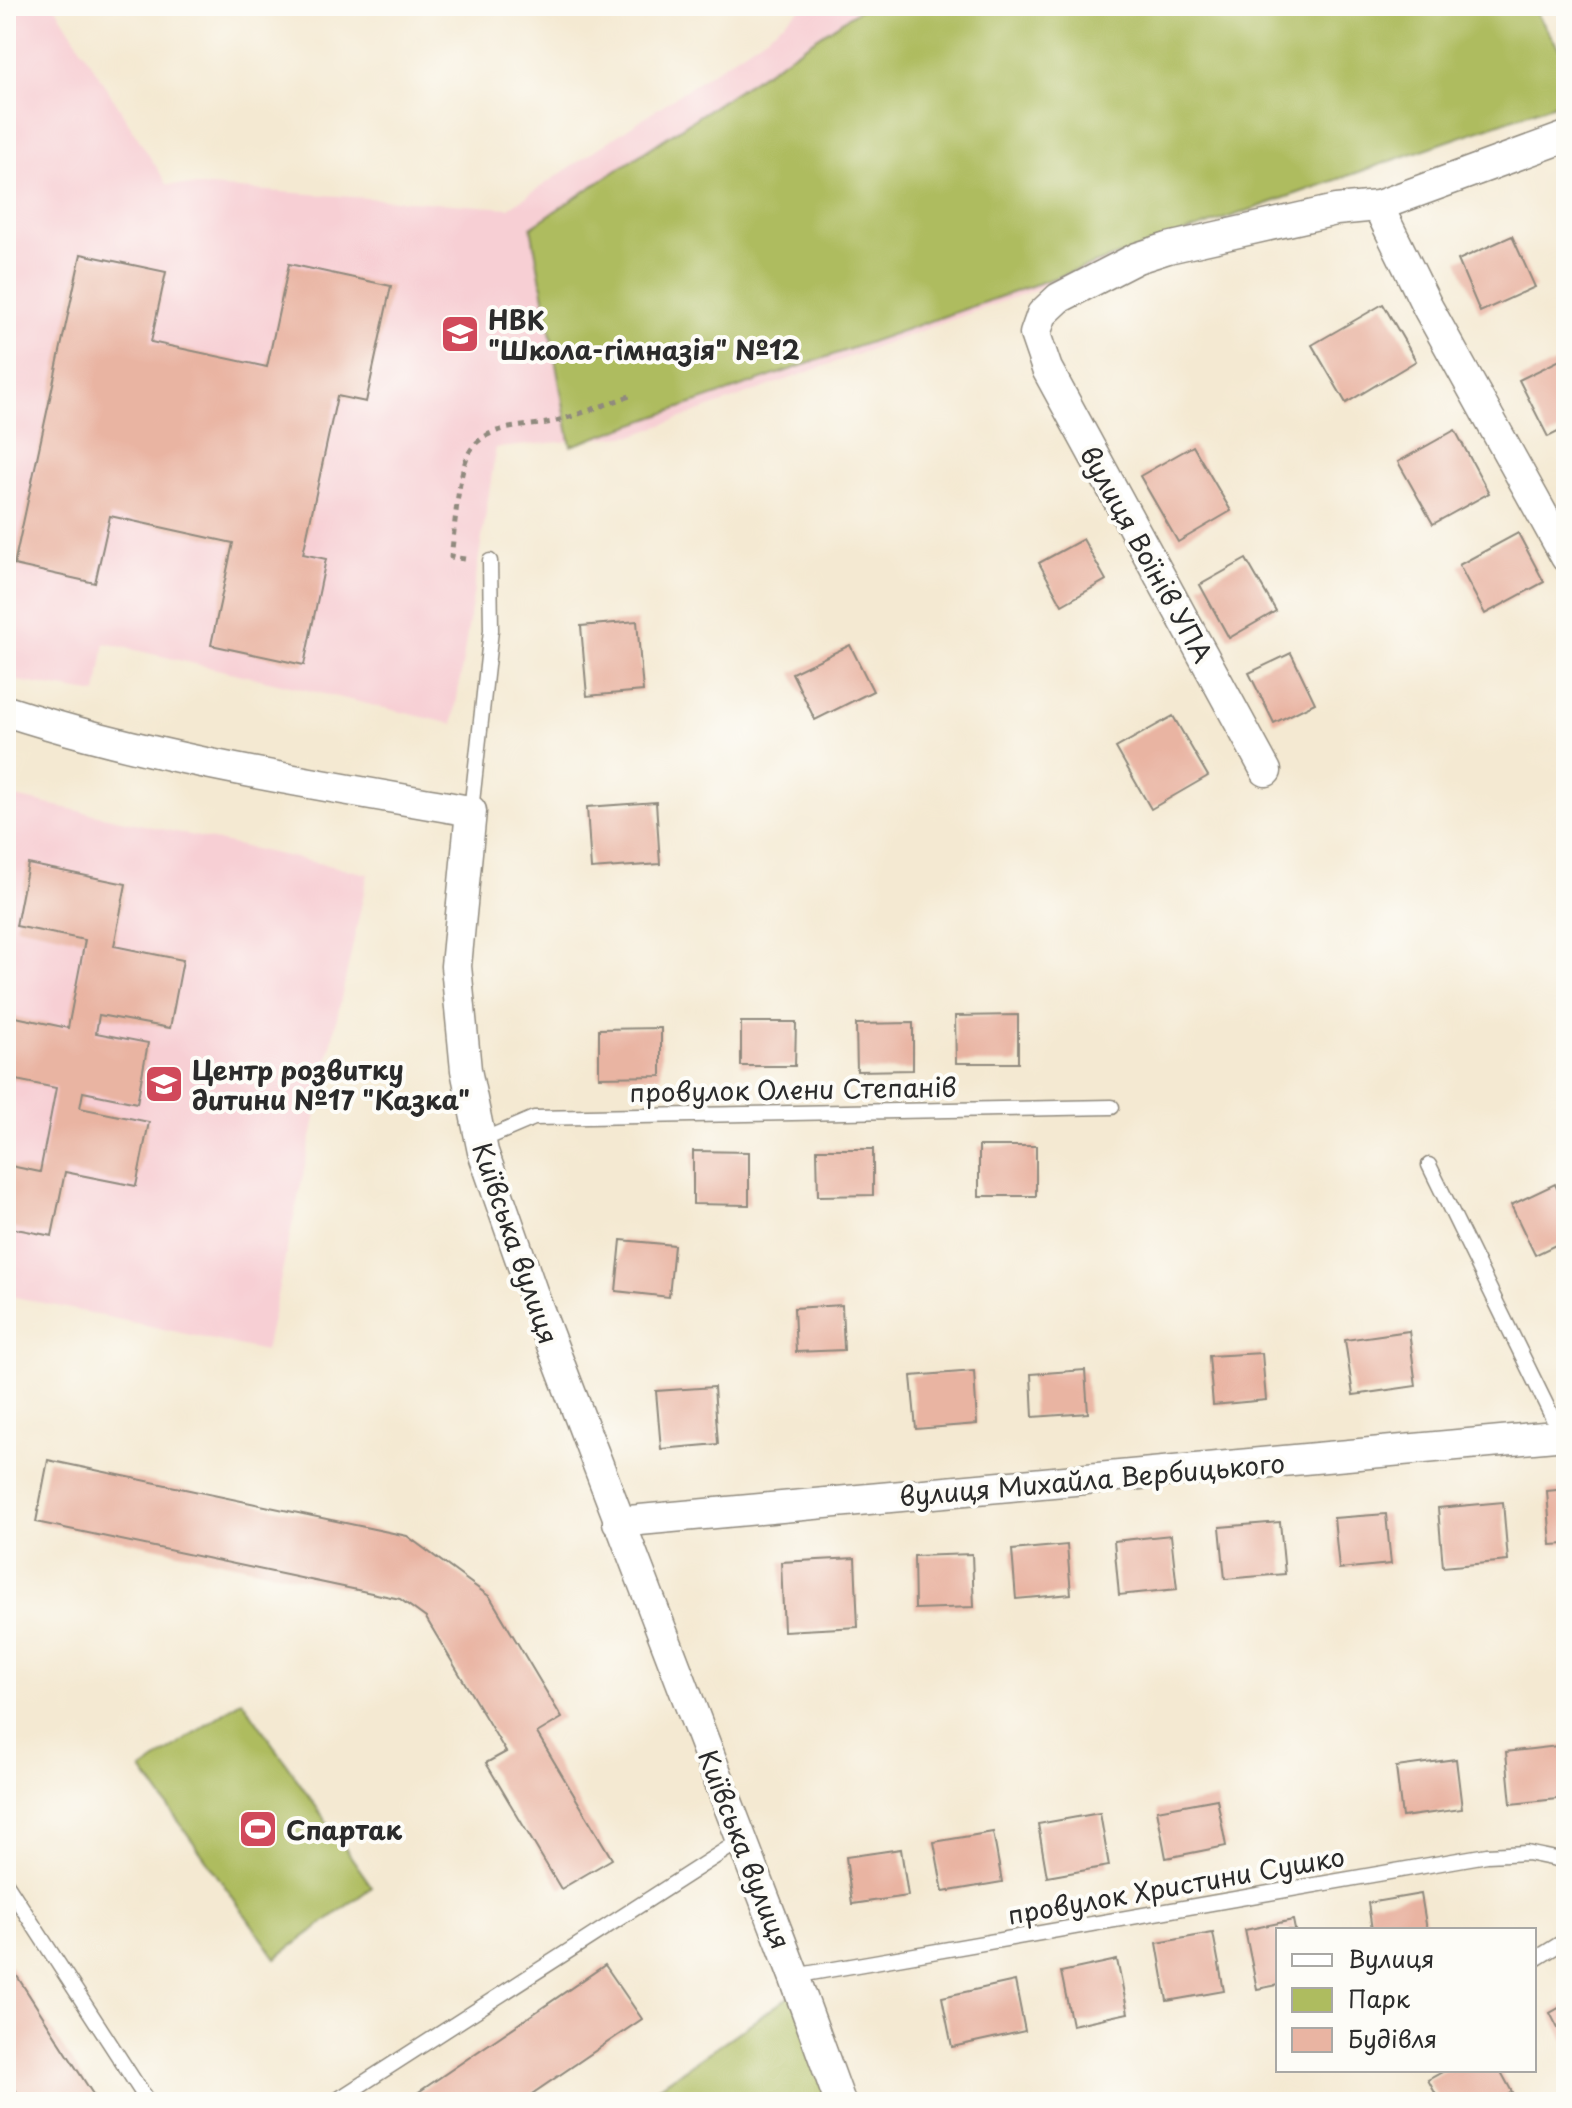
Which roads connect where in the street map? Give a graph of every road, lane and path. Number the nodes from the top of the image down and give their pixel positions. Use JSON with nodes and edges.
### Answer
{"nodes":[{"id":1,"x":1566,"y":137,"type":"edge"},
{"id":2,"x":1378,"y":206,"type":"junction"},
{"id":3,"x":630,"y":396,"type":"dead end"},
{"id":4,"x":1566,"y":557,"type":"edge"},
{"id":5,"x":490,"y":561,"type":"joint"},
{"id":6,"x":6,"y":711,"type":"edge"},
{"id":7,"x":6,"y":734,"type":"edge"},
{"id":8,"x":80,"y":734,"type":"junction"},
{"id":9,"x":1266,"y":771,"type":"dead end"},
{"id":10,"x":471,"y":811,"type":"junction"},
{"id":11,"x":1112,"y":1107,"type":"dead end"},
{"id":12,"x":480,"y":1141,"type":"junction"},
{"id":13,"x":1429,"y":1165,"type":"dead end"},
{"id":14,"x":1564,"y":1435,"type":"edge"},
{"id":15,"x":618,"y":1522,"type":"junction"},
{"id":16,"x":741,"y":1840,"type":"junction"},
{"id":17,"x":1566,"y":1861,"type":"edge"},
{"id":18,"x":6,"y":1883,"type":"edge"},
{"id":19,"x":1566,"y":1940,"type":"edge"},
{"id":20,"x":1536,"y":1959,"type":"edge"},
{"id":21,"x":794,"y":1976,"type":"junction"},
{"id":22,"x":148,"y":2102,"type":"edge"},
{"id":23,"x":334,"y":2102,"type":"edge"},
{"id":24,"x":840,"y":2102,"type":"edge"}],
"edges":[{"from":1,"to":2,"type":"street"},
{"from":2,"to":4,"type":"street"},
{"from":2,"to":9,"type":"street","name":"вулиця Воїнів УПА"},
{"from":3,"to":5,"type":"path"},
{"from":5,"to":10,"type":"lane"},
{"from":6,"to":8,"type":"street"},
{"from":7,"to":8,"type":"street"},
{"from":8,"to":10,"type":"street"},
{"from":10,"to":12,"type":"street","name":"Київська вулиця"},
{"from":11,"to":12,"type":"lane","name":"провулок Олени Степанів"},
{"from":12,"to":15,"type":"street","name":"Київська вулиця"},
{"from":13,"to":14,"type":"lane"},
{"from":14,"to":15,"type":"street","name":"вулиця Михайла Вербицького"},
{"from":15,"to":16,"type":"street","name":"Київська вулиця"},
{"from":16,"to":21,"type":"street","name":"Київська вулиця"},
{"from":16,"to":23,"type":"lane"},
{"from":17,"to":21,"type":"lane","name":"провулок Христини Сушко"},
{"from":18,"to":22,"type":"lane"},
{"from":19,"to":20,"type":"lane"},
{"from":21,"to":24,"type":"street","name":"Київська вулиця"}]}
